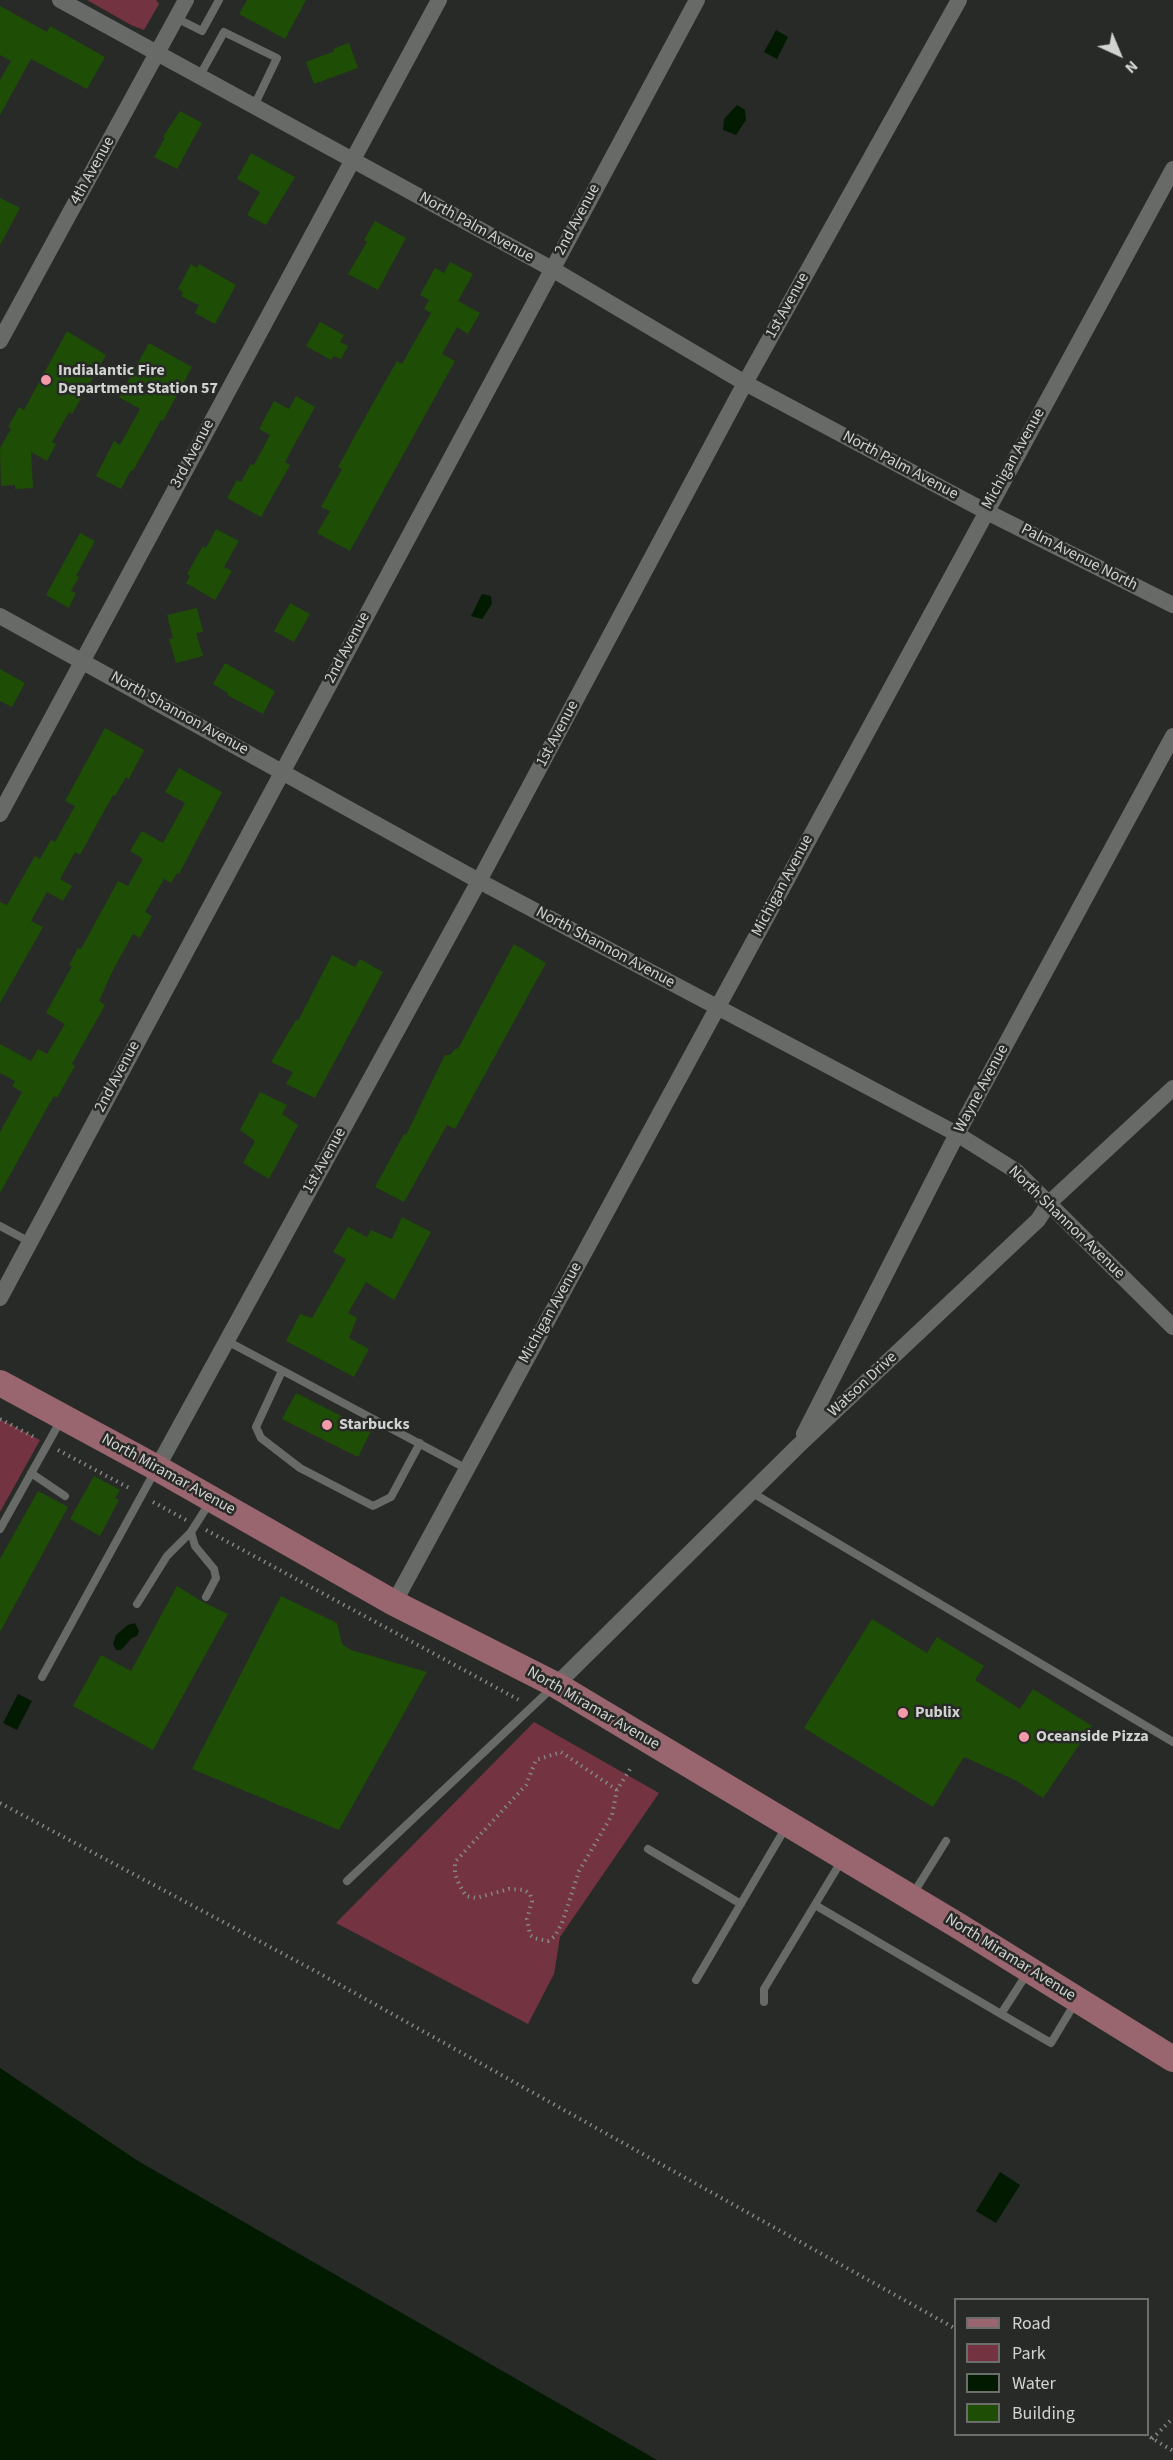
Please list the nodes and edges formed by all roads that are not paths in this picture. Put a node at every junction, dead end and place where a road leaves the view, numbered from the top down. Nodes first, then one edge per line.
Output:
1 (60, 0) edge
2 (186, 0) edge
3 (219, 0) edge
4 (439, 0) edge
5 (697, 0) edge
6 (959, 0) edge
7 (176, 18) junction
8 (156, 55) junction
9 (199, 77) junction
10 (254, 107) junction
11 (352, 159) junction
12 (1173, 169) edge
13 (552, 269) junction
14 (0, 341) edge
15 (745, 383) junction
16 (985, 511) junction
17 (1173, 605) edge
18 (0, 616) edge
19 (81, 660) junction
20 (1173, 736) edge
21 (282, 771) junction
22 (0, 814) edge
23 (478, 881) junction
24 (718, 1008) junction
25 (1173, 1088) edge
26 (957, 1134) junction
27 (1049, 1203) junction
28 (0, 1226) edge
29 (30, 1242) junction
30 (0, 1298) edge
31 (1173, 1327) edge
32 (227, 1341) junction
33 (282, 1371) junction
34 (0, 1383) edge
35 (63, 1417) junction
36 (420, 1443) junction
37 (798, 1446) junction
38 (157, 1468) junction
39 (467, 1468) junction
40 (31, 1473) junction
41 (750, 1492) junction
42 (66, 1496) dead end
43 (211, 1499) junction
44 (0, 1528) edge
45 (193, 1529) junction
46 (206, 1597) dead end
47 (394, 1603) junction
48 (137, 1604) dead end
49 (42, 1677) dead end
50 (556, 1685) junction
51 (1173, 1742) edge
52 (788, 1824) junction
53 (946, 1841) dead end
54 (648, 1849) dead end
55 (843, 1857) junction
56 (347, 1881) dead end
57 (911, 1898) junction
58 (741, 1904) junction
59 (815, 1905) junction
60 (1029, 1970) junction
61 (696, 1980) dead end
62 (1077, 2000) junction
63 (764, 2002) dead end
64 (1001, 2014) junction
65 (1173, 2059) edge

1 - 8 street, North Palm Avenue
2 - 7 street, 4th Avenue
3 - 7 lane
4 - 11 street, 3rd Avenue
5 - 13 street, 2nd Avenue
6 - 15 street, 1st Avenue
7 - 8 street, 4th Avenue
8 - 9 street, North Palm Avenue
8 - 14 street, 4th Avenue
9 - 10 street, North Palm Avenue
9 - 10 lane
10 - 11 street, North Palm Avenue
11 - 13 street, North Palm Avenue
11 - 19 street, 3rd Avenue
12 - 16 street, Michigan Avenue
13 - 15 street, North Palm Avenue
13 - 21 street, 2nd Avenue
15 - 16 street, North Palm Avenue
15 - 23 street, 1st Avenue
16 - 17 street, Palm Avenue North
16 - 24 street, Michigan Avenue
18 - 19 street, North Shannon Avenue
19 - 21 street, North Shannon Avenue
19 - 22 street, 3rd Avenue
20 - 26 street, Wayne Avenue
21 - 23 street, North Shannon Avenue
21 - 29 street, 2nd Avenue
23 - 24 street, North Shannon Avenue
23 - 32 street, 1st Avenue
24 - 26 street, North Shannon Avenue
24 - 39 street, Michigan Avenue
25 - 27 street, Watson Drive
26 - 27 street, North Shannon Avenue
26 - 37 street, Wayne Avenue
27 - 31 street, North Shannon Avenue
27 - 37 street, Watson Drive
28 - 29 lane
29 - 30 street, 2nd Avenue
32 - 33 lane
32 - 38 street, 1st Avenue
33 - 36 lane
33 - 36 lane
34 - 35 main road, North Miramar Avenue
35 - 38 main road, North Miramar Avenue
35 - 40 lane
36 - 39 lane
37 - 41 street, Watson Drive
38 - 43 main road, North Miramar Avenue
38 - 49 lane
39 - 47 street, Michigan Avenue
40 - 42 lane
40 - 44 lane
41 - 50 street, Watson Drive
41 - 51 lane
43 - 45 lane
43 - 47 main road, North Miramar Avenue
45 - 46 lane
45 - 48 lane
47 - 50 main road, North Miramar Avenue
50 - 52 main road, North Miramar Avenue
50 - 56 lane
52 - 55 main road, North Miramar Avenue
52 - 58 lane
53 - 57 lane
54 - 58 lane
55 - 57 main road, North Miramar Avenue
55 - 59 lane
57 - 60 main road, North Miramar Avenue
58 - 61 lane
59 - 63 lane
59 - 64 lane
60 - 62 main road, North Miramar Avenue
60 - 64 lane
62 - 64 lane
62 - 65 main road, North Miramar Avenue

